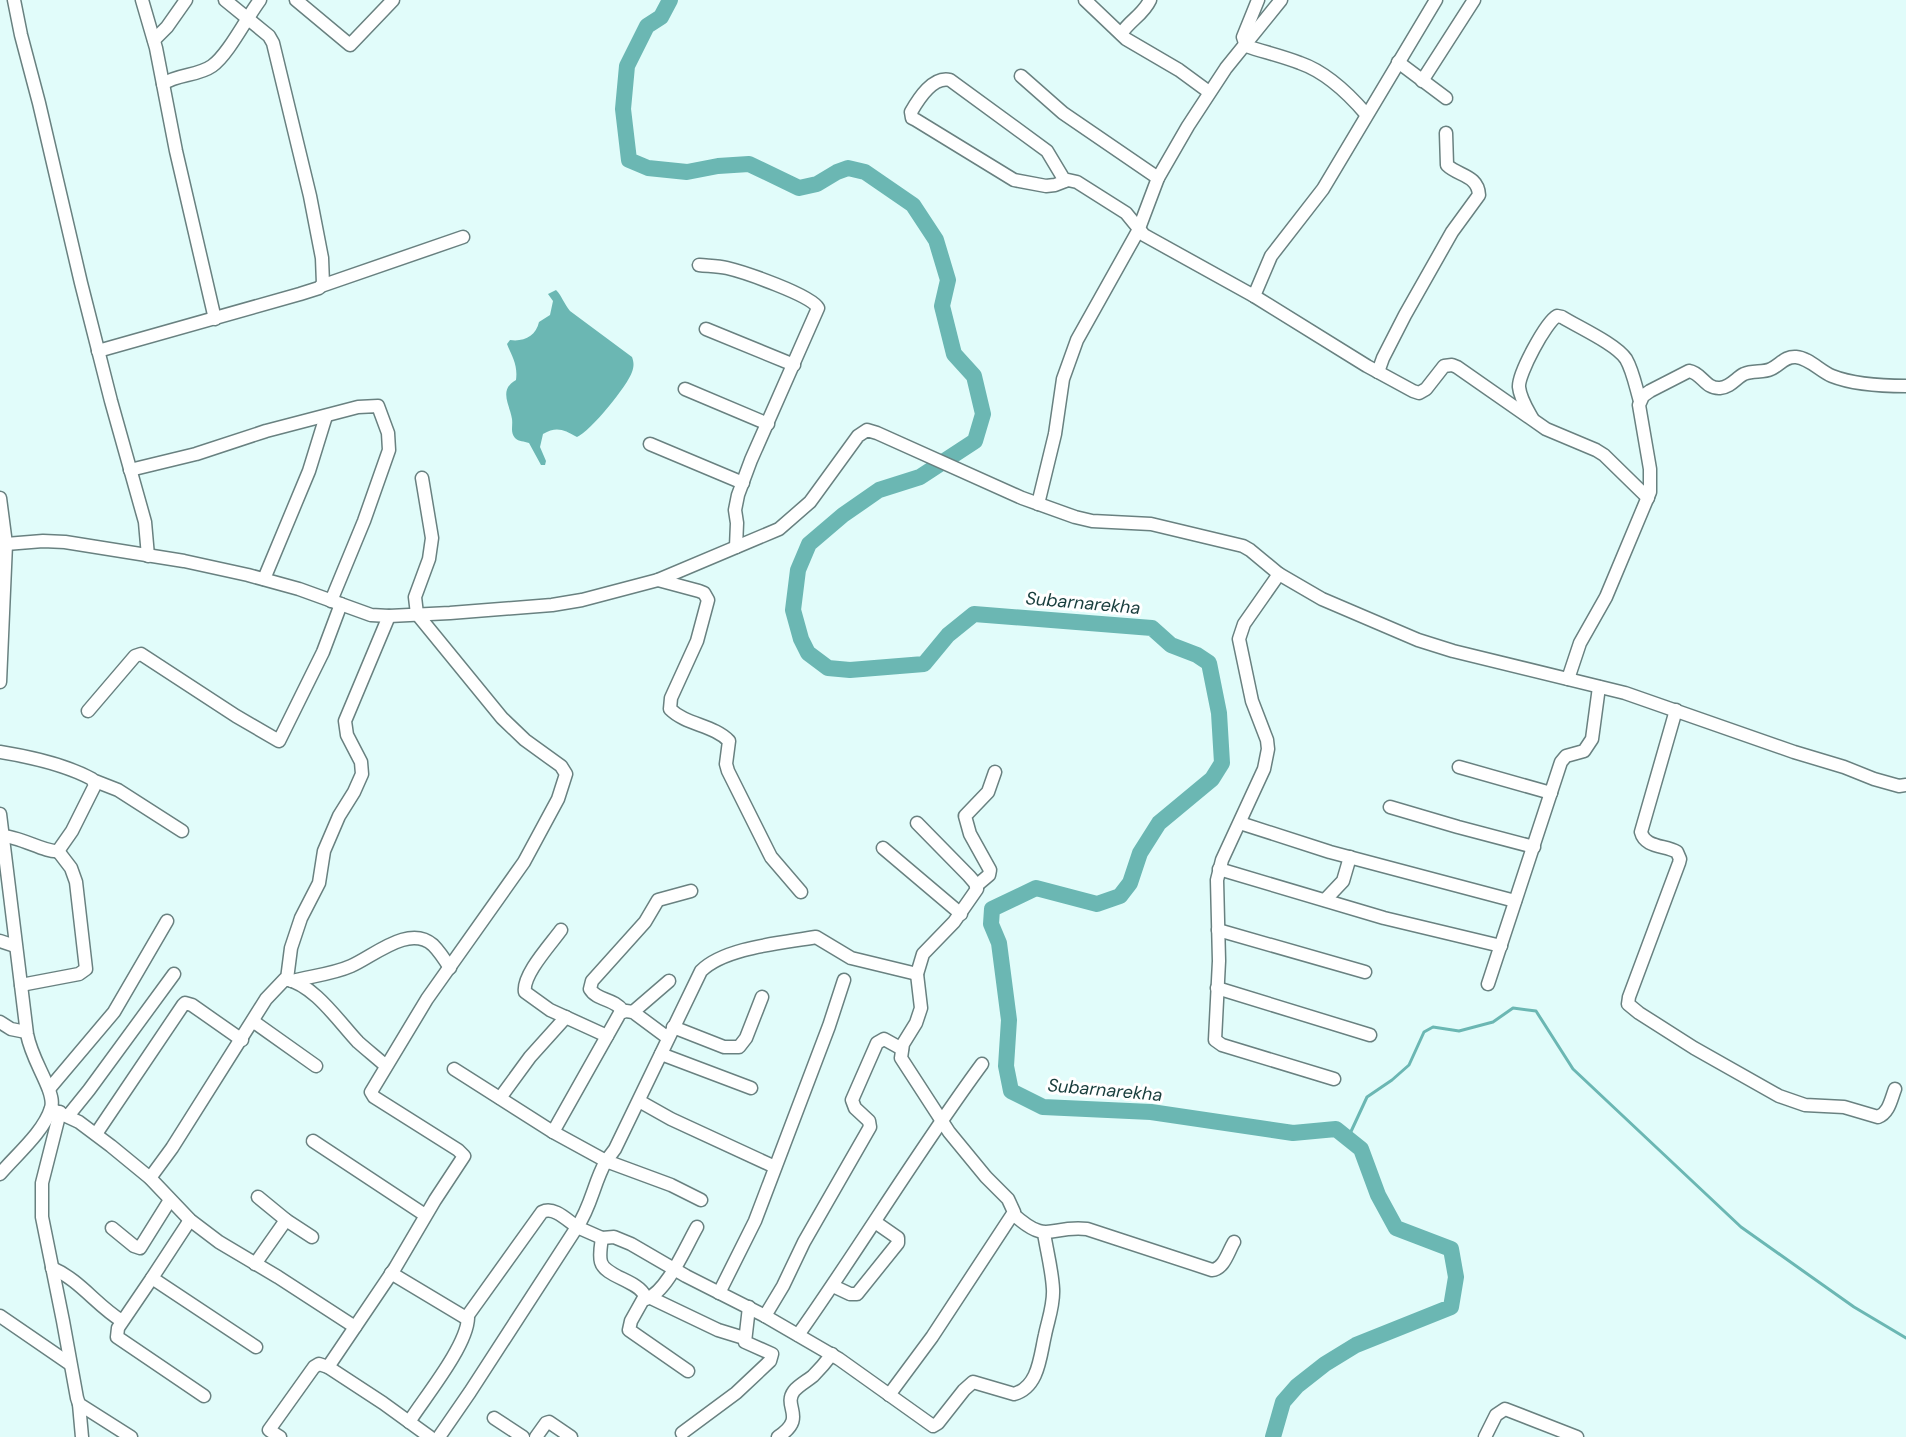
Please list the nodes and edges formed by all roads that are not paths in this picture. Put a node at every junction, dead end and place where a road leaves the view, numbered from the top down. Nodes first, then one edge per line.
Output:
1 (14, 0) edge
2 (142, 0) edge
3 (186, 0) edge
4 (225, 0) edge
5 (260, 0) edge
6 (296, 0) edge
7 (393, 0) edge
8 (1085, 0) edge
9 (1150, 0) edge
10 (1258, 0) edge
11 (1281, 0) edge
12 (1436, 0) edge
13 (1474, 0) edge
14 (248, 19) junction
15 (1121, 34) junction
16 (154, 40) junction
17 (1246, 46) junction
18 (1398, 62) junction
19 (1022, 76) dead end
20 (1422, 81) junction
21 (163, 84) junction
22 (1209, 92) junction
23 (1446, 98) dead end
24 (1366, 114) junction
25 (1446, 132) dead end
26 (1158, 178) junction
27 (1065, 181) junction
28 (1138, 231) junction
29 (463, 237) dead end
30 (699, 265) dead end
31 (321, 286) junction
32 (1254, 296) junction
33 (215, 319) junction
34 (706, 329) dead end
35 (98, 351) junction
36 (794, 364) junction
37 (1378, 372) junction
38 (1906, 386) edge
39 (685, 389) dead end
40 (1640, 400) junction
41 (326, 416) junction
42 (1533, 420) junction
43 (768, 424) junction
44 (650, 444) dead end
45 (130, 470) junction
46 (422, 478) dead end
47 (743, 483) junction
48 (0, 498) edge
49 (1648, 498) junction
50 (1038, 504) junction
51 (2, 525) edge
52 (6, 544) junction
53 (736, 547) junction
54 (148, 556) junction
55 (1279, 574) junction
56 (264, 579) junction
57 (658, 580) junction
58 (336, 602) junction
59 (417, 614) junction
60 (389, 616) junction
61 (1568, 679) junction
62 (0, 682) edge
63 (1599, 687) junction
64 (1676, 710) junction
65 (88, 711) dead end
66 (0, 752) edge
67 (1459, 767) dead end
68 (995, 772) dead end
69 (95, 781) junction
70 (1906, 785) edge
71 (1551, 793) junction
72 (1390, 807) dead end
73 (0, 814) edge
74 (917, 823) dead end
75 (1240, 823) junction
76 (182, 831) dead end
77 (2, 836) junction
78 (1534, 847) junction
79 (883, 848) dead end
80 (58, 851) junction
81 (1350, 857) junction
82 (2, 865) edge
83 (1219, 869) junction
84 (976, 886) junction
85 (691, 891) dead end
86 (801, 892) dead end
87 (1325, 900) junction
88 (1515, 901) junction
89 (961, 914) junction
90 (167, 921) dead end
91 (561, 930) dead end
92 (1218, 930) junction
93 (0, 941) edge
94 (15, 946) junction
95 (1501, 946) junction
96 (450, 968) junction
97 (1365, 972) dead end
98 (174, 974) dead end
99 (917, 974) junction
100 (289, 980) junction
101 (844, 980) dead end
102 (669, 981) dead end
103 (1488, 984) dead end
104 (21, 985) junction
105 (1217, 988) junction
106 (762, 997) dead end
107 (628, 1012) junction
108 (566, 1017) junction
109 (0, 1022) edge
110 (254, 1022) junction
111 (26, 1032) junction
112 (671, 1033) junction
113 (1370, 1035) dead end
114 (607, 1036) junction
115 (242, 1040) junction
116 (902, 1049) junction
117 (661, 1054) junction
118 (982, 1064) dead end
119 (316, 1066) dead end
120 (386, 1066) junction
121 (453, 1069) dead end
122 (1334, 1079) dead end
123 (752, 1088) dead end
124 (49, 1089) junction
125 (1895, 1089) dead end
126 (500, 1098) junction
127 (639, 1101) junction
128 (60, 1112) junction
129 (941, 1120) junction
130 (553, 1132) junction
131 (96, 1134) junction
132 (312, 1141) dead end
133 (606, 1161) junction
134 (776, 1167) junction
135 (0, 1174) edge
136 (150, 1178) junction
137 (258, 1197) dead end
138 (170, 1200) junction
139 (700, 1200) dead end
140 (1013, 1214) junction
141 (425, 1215) junction
142 (190, 1220) junction
143 (286, 1220) junction
144 (875, 1222) junction
145 (577, 1227) junction
146 (696, 1227) dead end
147 (112, 1228) dead end
148 (1044, 1233) junction
149 (312, 1237) dead end
150 (602, 1238) junction
151 (1234, 1242) dead end
152 (255, 1264) junction
153 (52, 1268) junction
154 (674, 1268) junction
155 (391, 1273) junction
156 (152, 1278) junction
157 (833, 1286) junction
158 (719, 1293) junction
159 (648, 1299) junction
160 (749, 1307) junction
161 (0, 1316) edge
162 (765, 1316) junction
163 (468, 1318) junction
164 (122, 1321) junction
165 (355, 1328) junction
166 (798, 1335) junction
167 (744, 1338) junction
168 (256, 1347) dead end
169 (832, 1354) junction
170 (70, 1364) junction
171 (328, 1367) junction
172 (688, 1371) dead end
173 (889, 1395) junction
174 (204, 1396) dead end
175 (79, 1404) junction
176 (494, 1418) dead end
177 (409, 1422) junction
178 (265, 1433) edge
179 (682, 1433) dead end
180 (81, 1437) edge
181 (131, 1437) edge
182 (280, 1437) edge
183 (430, 1437) edge
184 (439, 1437) edge
185 (523, 1437) edge
186 (536, 1437) edge
187 (572, 1437) edge
188 (778, 1437) edge
189 (1485, 1437) edge
190 (1577, 1437) edge

1 - 35 street
2 - 16 street
3 - 16 street
4 - 14 street
5 - 14 street
6 - 7 street
8 - 15 street
9 - 15 street
10 - 17 street
11 - 17 street
12 - 18 street
13 - 20 street
14 - 21 street
14 - 31 street
15 - 22 street
16 - 21 street
17 - 22 street
17 - 24 street
18 - 20 street
18 - 24 street
19 - 26 street
20 - 23 street
21 - 33 street
22 - 26 street
24 - 32 street
25 - 37 street
26 - 28 street
27 - 27 street
27 - 28 street
28 - 32 street
28 - 50 street
29 - 31 street
30 - 36 street
31 - 33 street
32 - 37 street
33 - 35 street
34 - 36 street
35 - 45 street
36 - 43 street
37 - 42 street
38 - 40 street
39 - 43 street
40 - 42 street
40 - 49 street
41 - 45 street
41 - 56 street
41 - 58 street
42 - 49 street
43 - 47 street
44 - 47 street
45 - 54 street
46 - 59 street
47 - 53 street
48 - 51 street
49 - 61 street
50 - 53 street
50 - 55 street
51 - 52 street
52 - 54 street
52 - 62 street
53 - 57 street
54 - 56 street
55 - 61 street
55 - 75 street
56 - 58 street
57 - 59 street
57 - 86 street
58 - 60 street
58 - 65 street
59 - 60 street
59 - 96 street
60 - 100 street
61 - 63 street
63 - 64 street
63 - 71 street
64 - 70 street
64 - 125 street
66 - 69 street
67 - 71 street
68 - 84 street
69 - 76 street
69 - 80 street
71 - 78 street
72 - 78 street
73 - 77 street
74 - 84 street
75 - 81 street
75 - 83 street
77 - 80 street
77 - 82 street
78 - 88 street
79 - 89 street
80 - 104 street
81 - 87 street
81 - 88 street
82 - 94 street
83 - 87 street
83 - 92 street
84 - 89 street
85 - 107 street
87 - 95 street
88 - 95 street
89 - 99 street
90 - 124 street
91 - 108 street
92 - 97 street
92 - 105 street
93 - 94 street
94 - 104 street
95 - 103 street
96 - 100 street
96 - 120 street
98 - 128 street
99 - 112 street
99 - 116 street
100 - 110 street
100 - 120 street
101 - 134 street
102 - 107 street
104 - 111 street
105 - 113 street
105 - 122 street
106 - 112 street
107 - 112 street
107 - 114 street
108 - 114 street
108 - 126 street
109 - 111 street
110 - 115 street
110 - 119 street
111 - 124 street
112 - 117 street
114 - 130 street
115 - 131 street
115 - 136 street
116 - 129 street
116 - 162 street
117 - 123 street
117 - 127 street
118 - 129 street
120 - 141 street
121 - 126 street
124 - 128 street
126 - 130 street
127 - 133 street
127 - 134 street
128 - 131 street
128 - 135 street
128 - 153 street
129 - 140 street
129 - 144 street
130 - 133 street
131 - 136 street
132 - 141 street
133 - 139 street
133 - 145 street
134 - 158 street
136 - 138 street
137 - 143 street
138 - 142 street
138 - 147 street
140 - 148 street
140 - 173 street
141 - 155 street
142 - 152 street
142 - 156 street
143 - 149 street
143 - 152 street
144 - 157 street
144 - 157 street
145 - 150 street
145 - 163 street
145 - 184 street
146 - 154 street
148 - 151 street
148 - 173 street
150 - 154 street
150 - 159 street
152 - 165 street
153 - 164 street
153 - 170 street
154 - 158 street
154 - 159 street
155 - 163 street
155 - 165 street
156 - 164 street
156 - 168 street
157 - 166 street
158 - 160 street
159 - 167 street
159 - 172 street
160 - 162 street
160 - 167 street
161 - 170 street
162 - 166 street
163 - 177 street
164 - 174 street
165 - 171 street
166 - 169 street
167 - 179 street
169 - 173 street
169 - 188 street
170 - 175 street
171 - 177 street
171 - 178 street
175 - 180 street
175 - 181 street
176 - 185 street
177 - 183 street
178 - 182 street
186 - 187 street
189 - 190 street

